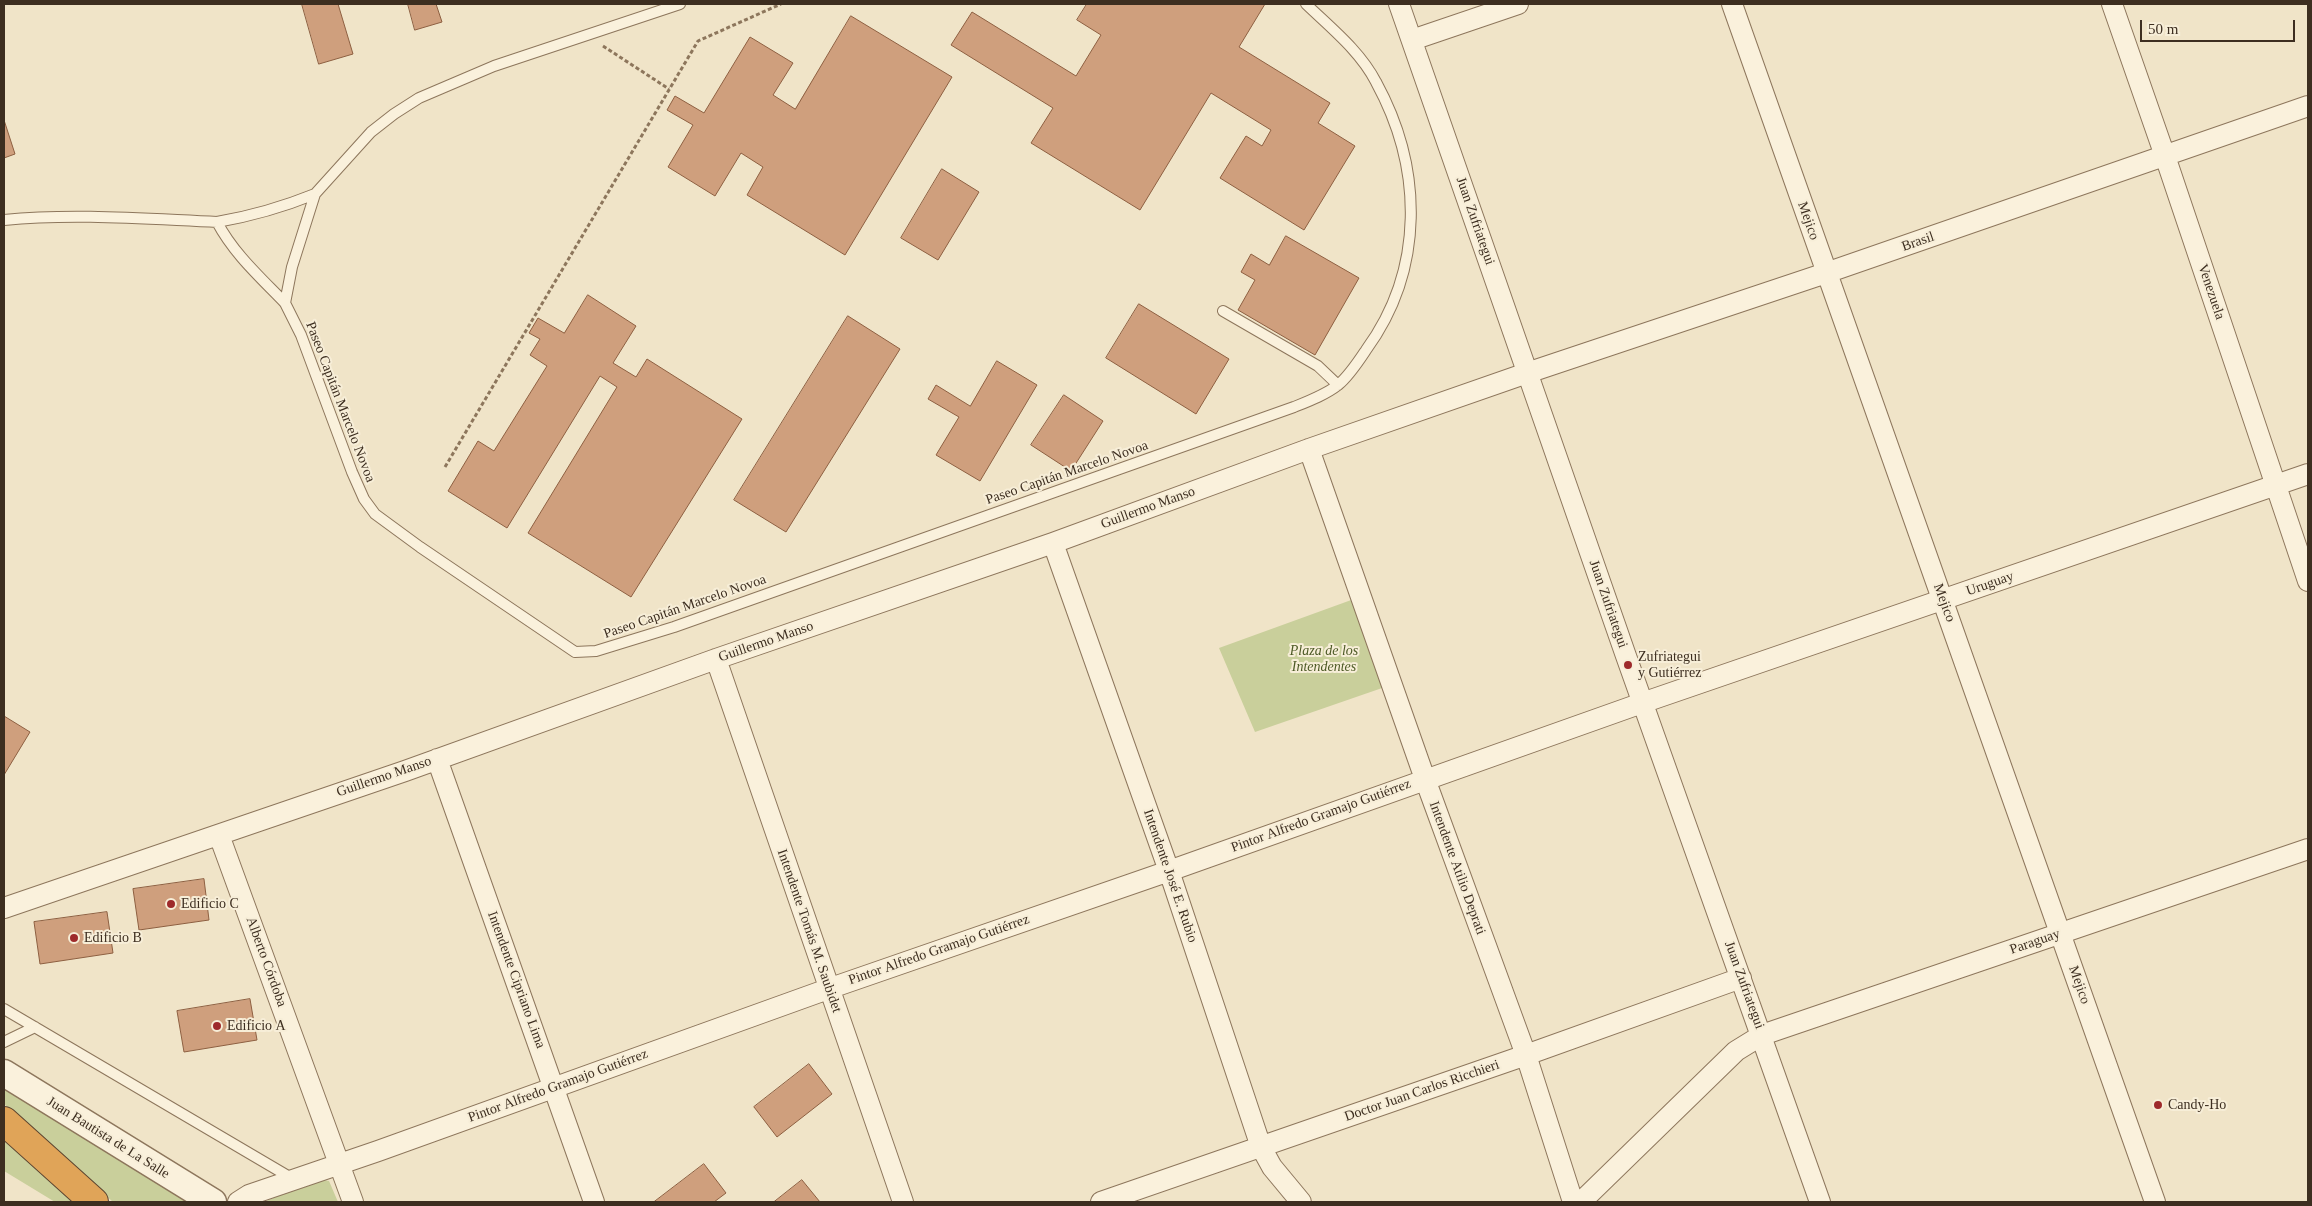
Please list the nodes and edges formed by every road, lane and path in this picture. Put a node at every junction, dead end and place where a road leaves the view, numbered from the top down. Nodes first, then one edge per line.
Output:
1 (680, 4) edge
2 (781, 4) edge
3 (1306, 4) edge
4 (1398, 4) edge
5 (1518, 4) edge
6 (1732, 4) edge
7 (2112, 4) edge
8 (586, 35) junction
9 (1412, 40) junction
10 (669, 89) junction
11 (2308, 106) edge
12 (2165, 156) junction
13 (315, 194) junction
14 (4, 220) edge
15 (217, 222) junction
16 (1826, 273) junction
17 (285, 303) junction
18 (1223, 311) dead end
19 (1527, 372) junction
20 (1338, 385) junction
21 (1309, 449) junction
22 (445, 467) dead end
23 (2308, 474) edge
24 (2276, 485) junction
25 (1053, 543) junction
26 (2308, 581) edge
27 (1944, 600) junction
28 (716, 659) junction
29 (1642, 702) junction
30 (437, 759) junction
31 (1425, 779) junction
32 (219, 835) junction
33 (2308, 849) edge
34 (1169, 871) junction
35 (4, 908) edge
36 (2061, 934) junction
37 (1742, 978) junction
38 (828, 989) junction
39 (4, 1009) edge
40 (35, 1027) junction
41 (1762, 1035) junction
42 (4, 1042) edge
43 (1526, 1055) junction
44 (4, 1073) edge
45 (554, 1087) junction
46 (4, 1121) edge
47 (1261, 1147) junction
48 (339, 1164) junction
49 (293, 1179) junction
50 (94, 1202) edge
51 (213, 1202) edge
52 (238, 1202) edge
53 (353, 1202) edge
54 (594, 1202) edge
55 (903, 1202) edge
56 (1101, 1202) edge
57 (1300, 1202) edge
58 (1573, 1202) edge
59 (1581, 1202) edge
60 (1820, 1202) edge
61 (2155, 1202) edge

1 - 8 lane
2 - 10 path
3 - 20 lane, Paseo Capitán Marcelo Novoa
4 - 9 street, Juan Zufriategui
5 - 9 street
6 - 16 street, Mejico
7 - 12 street, Venezuela
8 - 10 path
8 - 13 lane
9 - 19 street, Juan Zufriategui
10 - 22 path
11 - 12 street, Brasil
12 - 16 street, Brasil
12 - 24 street, Venezuela
13 - 15 lane
13 - 17 lane
14 - 15 lane
15 - 17 lane, Paseo Capitán Marcelo Novoa
16 - 19 street, Brasil
16 - 27 street, Mejico
17 - 20 lane, Paseo Capitán Marcelo Novoa
18 - 20 lane
19 - 21 street, Guillermo Manso
19 - 29 street, Juan Zufriategui
21 - 25 street, Guillermo Manso
21 - 31 street, Intendente Atilio Deprati
23 - 24 street, Uruguay
24 - 26 street, Venezuela
24 - 27 street, Uruguay
25 - 28 street, Guillermo Manso
25 - 34 street, Intendente José E. Rubio
27 - 29 street, Uruguay
27 - 36 street, Mejico
28 - 30 street, Guillermo Manso
28 - 38 street, Intendente Tomás M. Saubidet
29 - 31 street, Pintor Alfredo Gramajo Gutiérrez
29 - 37 street, Juan Zufriategui
30 - 32 street, Guillermo Manso
30 - 45 street, Intendente Cipriano Lima
31 - 34 street, Pintor Alfredo Gramajo Gutiérrez
31 - 43 street, Intendente Atilio Deprati
32 - 35 street, Guillermo Manso
32 - 48 street, Alberto Córdoba
33 - 36 street, Paraguay
34 - 38 street, Pintor Alfredo Gramajo Gutiérrez
34 - 47 street, Intendente José E. Rubio
36 - 41 street, Paraguay
36 - 61 street, Mejico
37 - 41 street, Juan Zufriategui
37 - 43 street, Doctor Juan Carlos Ricchieri
38 - 45 street, Pintor Alfredo Gramajo Gutiérrez
38 - 55 street, Intendente Tomás M. Saubidet
39 - 40 lane
40 - 42 lane
40 - 49 lane
41 - 59 street, Paraguay
41 - 60 street, Juan Zufriategui
43 - 47 street, Doctor Juan Carlos Ricchieri
43 - 58 street, Intendente Atilio Deprati
44 - 51 street, Juan Bautista de La Salle
45 - 48 street, Pintor Alfredo Gramajo Gutiérrez
45 - 54 street, Intendente Cipriano Lima
46 - 50 highway
47 - 56 street, Doctor Juan Carlos Ricchieri
47 - 57 street, Intendente José E. Rubio
48 - 49 street, Pintor Alfredo Gramajo Gutiérrez
48 - 53 street, Alberto Córdoba
49 - 52 street, Pintor Alfredo Gramajo Gutiérrez

